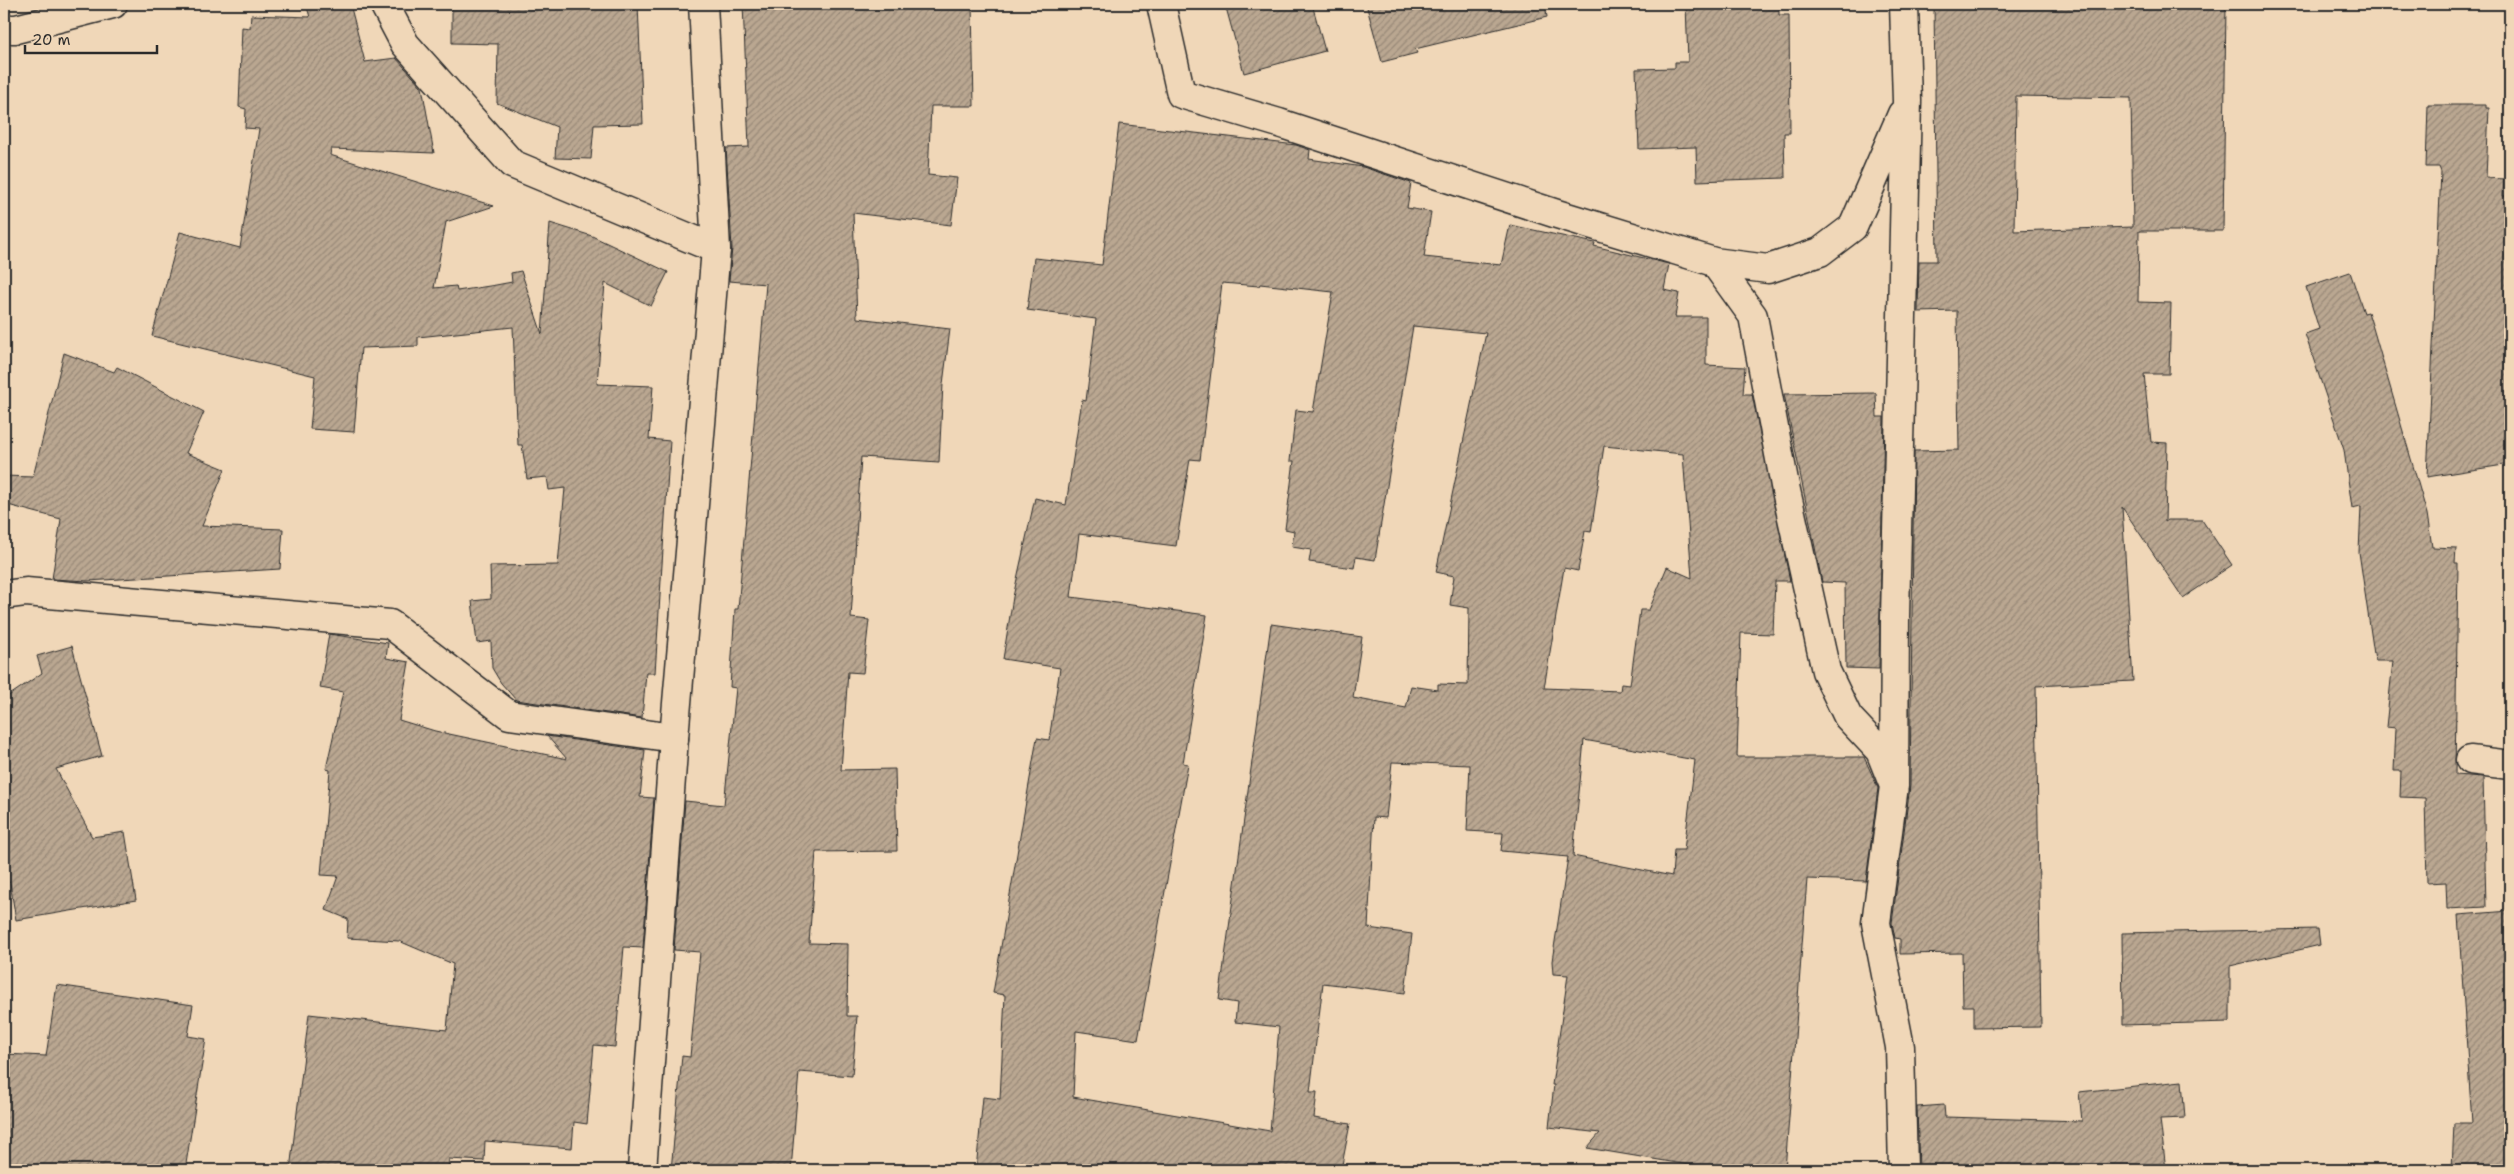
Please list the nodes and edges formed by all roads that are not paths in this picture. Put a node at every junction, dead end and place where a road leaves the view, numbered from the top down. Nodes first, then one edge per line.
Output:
1 (113, 4) edge
2 (384, 4) edge
3 (703, 4) edge
4 (1160, 4) edge
5 (1904, 4) edge
6 (4, 29) edge
7 (1907, 101) junction
8 (716, 249) junction
9 (1714, 262) junction
10 (4, 595) edge
11 (674, 738) junction
12 (2470, 760) dead end
13 (2510, 765) edge
14 (1894, 786) junction
15 (642, 1170) edge
16 (1903, 1170) edge

1 - 6 street
2 - 8 street
3 - 8 street
4 - 9 street
5 - 7 street
7 - 9 street
7 - 14 street
8 - 11 street
9 - 14 street
10 - 11 street
11 - 15 street
12 - 13 street
14 - 16 street

